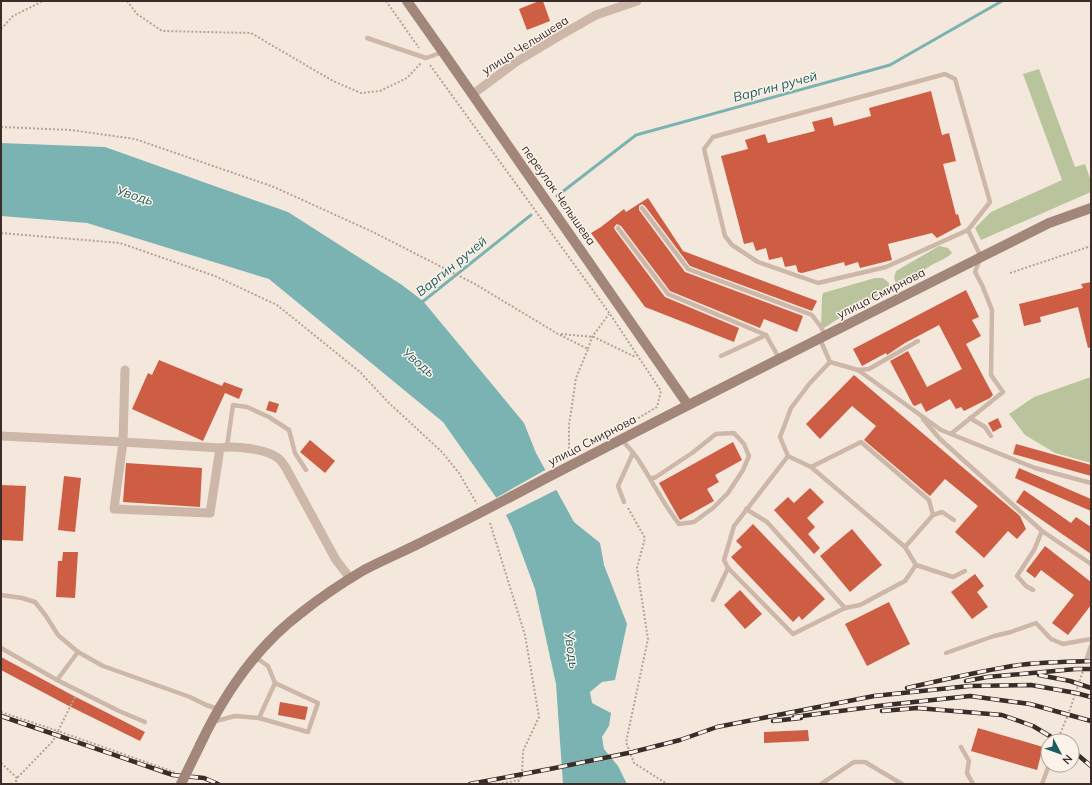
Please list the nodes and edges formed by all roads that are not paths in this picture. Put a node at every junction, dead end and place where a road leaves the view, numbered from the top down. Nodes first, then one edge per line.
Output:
1 (407, 1) edge
2 (637, 1) edge
3 (367, 38) dead end
4 (443, 52) junction
5 (473, 94) junction
6 (642, 208) dead end
7 (1091, 208) edge
8 (618, 228) dead end
9 (968, 230) junction
10 (981, 257) junction
11 (766, 335) junction
12 (822, 336) junction
13 (918, 341) dead end
14 (721, 356) dead end
15 (779, 358) junction
16 (830, 362) junction
17 (126, 370) dead end
18 (858, 370) junction
19 (688, 406) junction
20 (918, 414) junction
21 (970, 418) junction
22 (952, 433) junction
23 (1, 436) edge
24 (992, 436) dead end
25 (622, 440) junction
26 (124, 442) junction
27 (224, 447) junction
28 (633, 453) junction
29 (788, 456) junction
30 (811, 467) junction
31 (306, 470) dead end
32 (650, 480) junction
33 (1091, 483) edge
34 (624, 502) road end
35 (746, 509) junction
36 (933, 515) junction
37 (954, 520) dead end
38 (1042, 531) junction
39 (905, 547) junction
40 (1091, 564) edge
41 (916, 565) junction
42 (728, 568) junction
43 (965, 571) dead end
44 (350, 578) junction
45 (1033, 590) dead end
46 (1, 595) edge
47 (713, 600) dead end
48 (844, 608) junction
49 (1091, 639) edge
50 (1091, 646) edge
51 (1, 648) edge
52 (78, 652) junction
53 (946, 653) dead end
54 (254, 657) junction
55 (1086, 661) road end
56 (57, 680) junction
57 (275, 683) junction
58 (218, 709) junction
59 (259, 718) junction
60 (145, 722) dead end
61 (211, 722) junction
62 (961, 747) dead end
63 (1046, 773) edge
64 (181, 784) edge
65 (821, 784) edge
66 (902, 784) edge
67 (973, 784) edge
68 (1042, 784) edge

1 - 4 main road, переулок Челышева
2 - 5 street, улица Челышева
3 - 4 lane
4 - 5 main road, переулок Челышева
5 - 19 main road, переулок Челышева
6 - 12 lane
7 - 10 main road, улица Смирнова
8 - 11 lane
9 - 9 lane
9 - 10 lane
10 - 12 main road, улица Смирнова
10 - 21 lane
11 - 14 lane
11 - 15 lane
12 - 15 main road, улица Смирнова
12 - 16 lane
13 - 18 lane
15 - 19 main road, улица Смирнова
16 - 18 lane
16 - 29 lane
17 - 26 street
18 - 20 lane
19 - 25 main road, улица Смирнова
20 - 22 lane
20 - 38 lane
21 - 22 lane
21 - 24 lane
22 - 33 lane
23 - 26 street
25 - 28 lane
25 - 44 main road, улица Смирнова
26 - 27 street
26 - 27 street
27 - 31 lane
27 - 44 street
28 - 32 lane
28 - 34 lane
29 - 30 lane
29 - 35 lane
30 - 36 lane
30 - 39 lane
32 - 32 lane
35 - 42 lane
35 - 48 lane
36 - 37 lane
36 - 39 lane
38 - 40 lane
38 - 45 lane
39 - 41 lane
41 - 43 lane
41 - 48 lane
42 - 47 lane
42 - 48 lane
44 - 54 main road, улица Смирнова
46 - 52 lane
49 - 53 lane
50 - 55 lane
51 - 56 lane
52 - 56 lane
52 - 58 lane
54 - 57 lane
54 - 58 main road, улица Смирнова
56 - 60 lane
57 - 59 lane
57 - 59 lane
58 - 61 main road, улица Смирнова
59 - 61 lane
61 - 64 main road, улица Смирнова, bridge
62 - 67 lane
63 - 68 lane
65 - 66 lane

